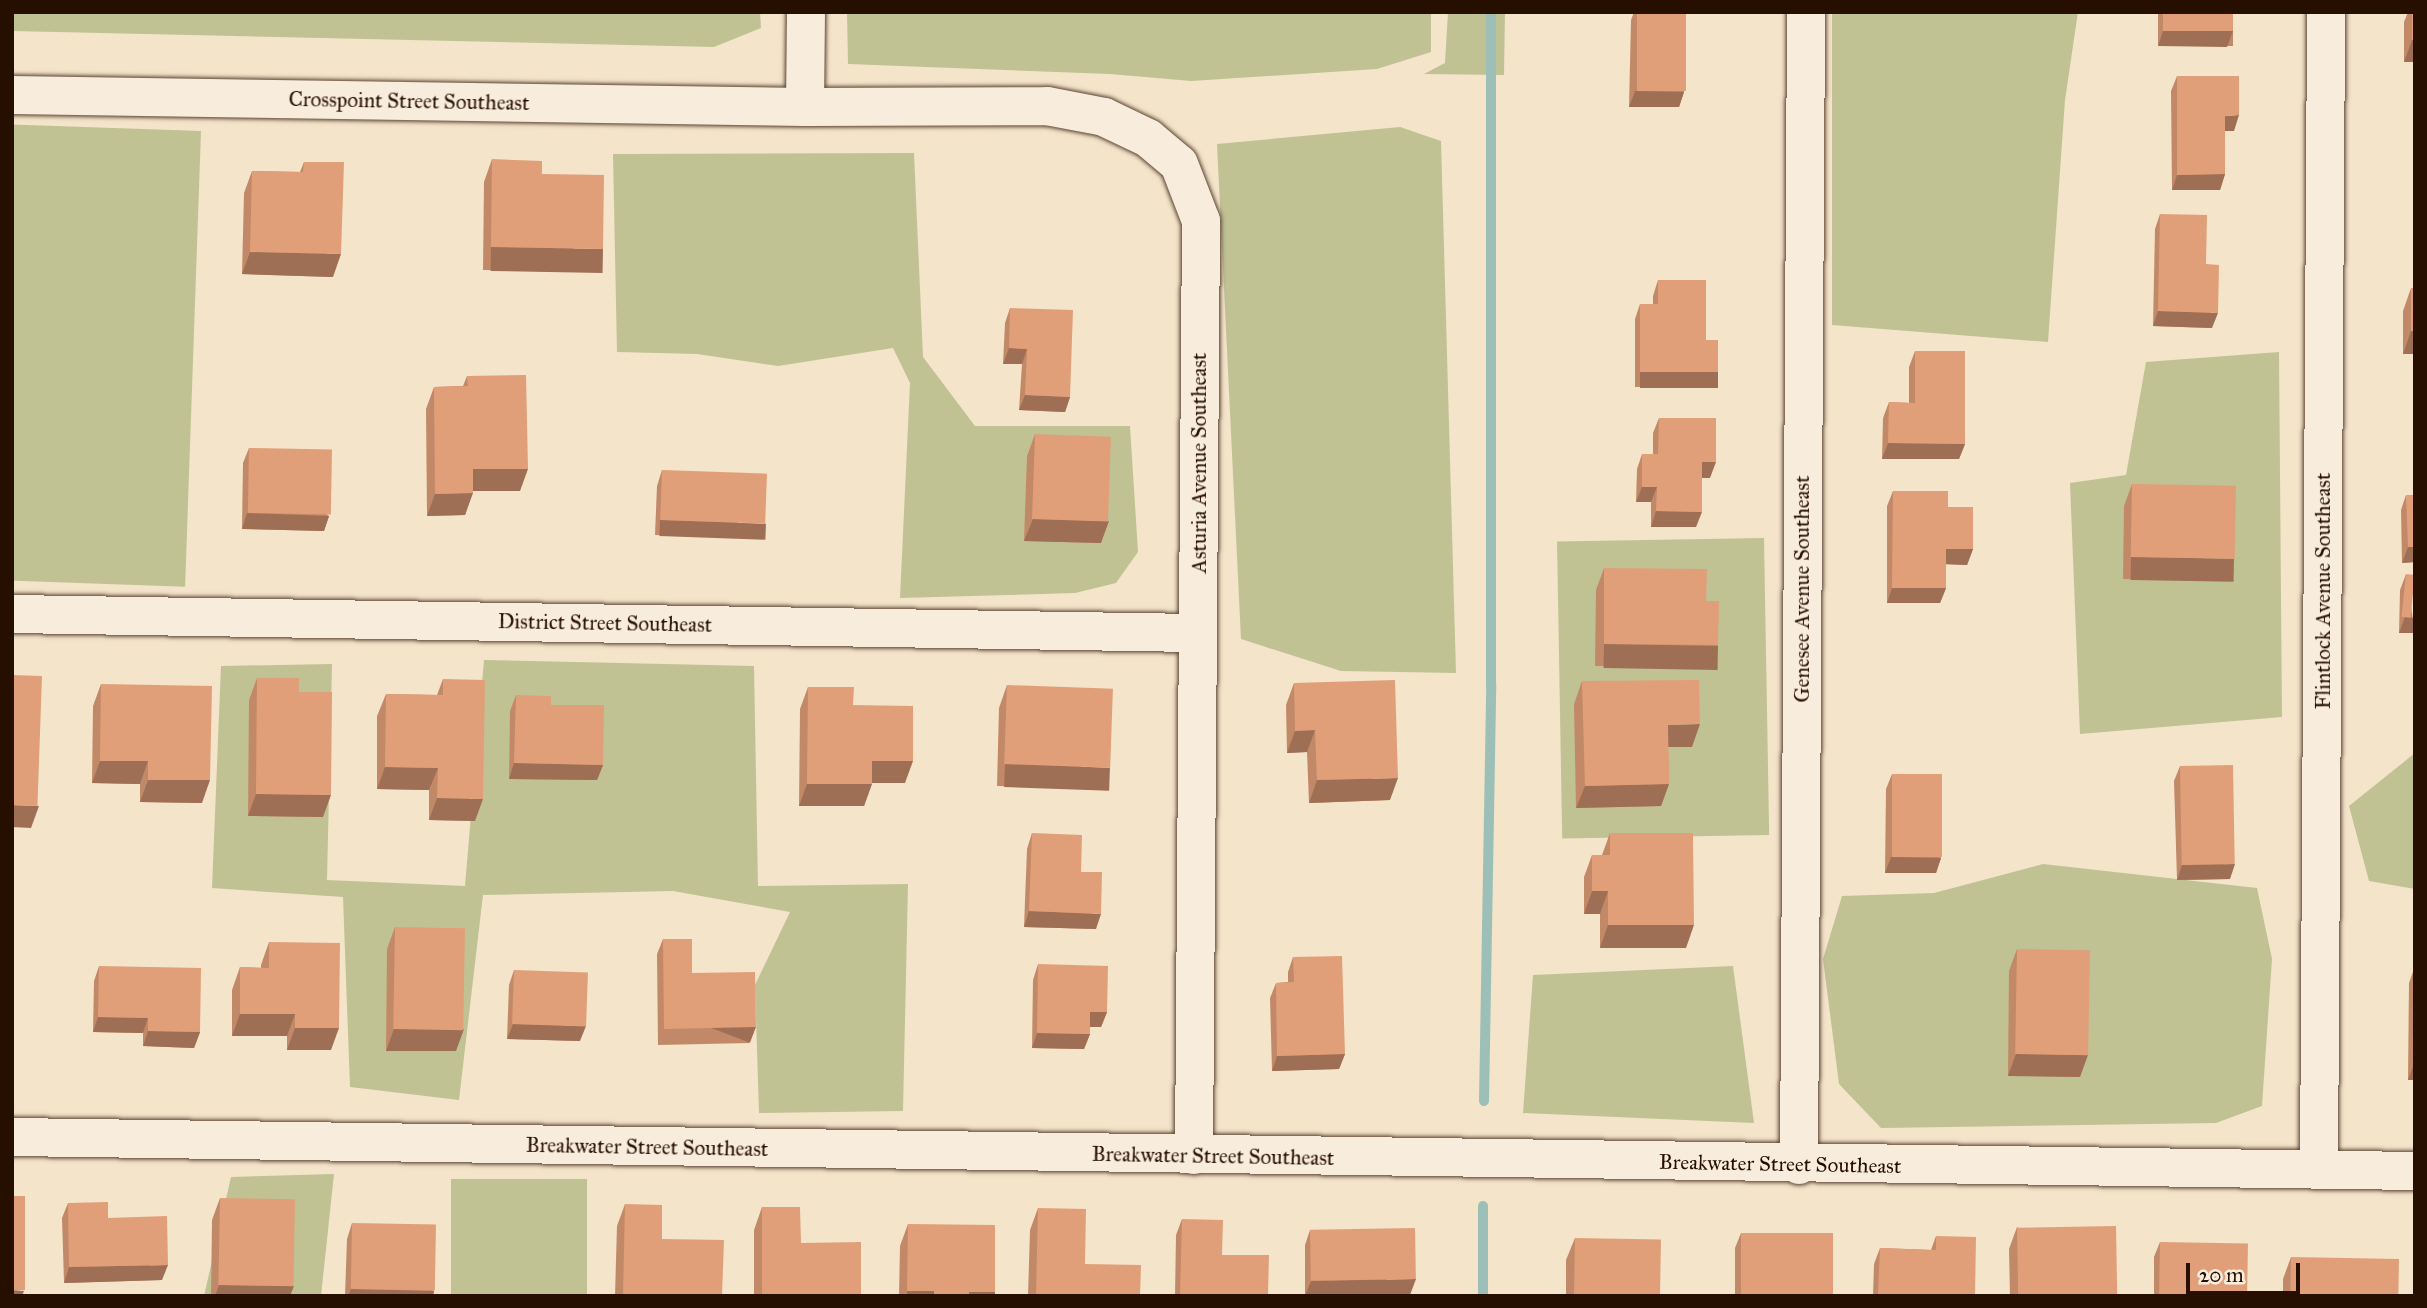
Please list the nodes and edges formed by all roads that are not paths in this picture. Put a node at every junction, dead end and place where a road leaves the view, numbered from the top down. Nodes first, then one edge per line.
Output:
1 (806, 12) edge
2 (1806, 12) edge
3 (2326, 12) edge
4 (12, 94) edge
5 (805, 107) junction
6 (12, 614) edge
7 (1197, 633) junction
8 (12, 1137) edge
9 (1194, 1155) junction
10 (1798, 1165) junction
11 (2319, 1169) junction
12 (2415, 1171) edge

1 - 5 street
2 - 10 street, Genesee Avenue Southeast
3 - 11 street, Flintlock Avenue Southeast
4 - 5 street, Crosspoint Street Southeast
5 - 7 street, Asturia Avenue Southeast
6 - 7 street, District Street Southeast
7 - 9 street, Asturia Avenue Southeast
8 - 9 street, Breakwater Street Southeast
9 - 10 street, Breakwater Street Southeast
10 - 11 street, Breakwater Street Southeast
11 - 12 street, Breakwater Street Southeast

